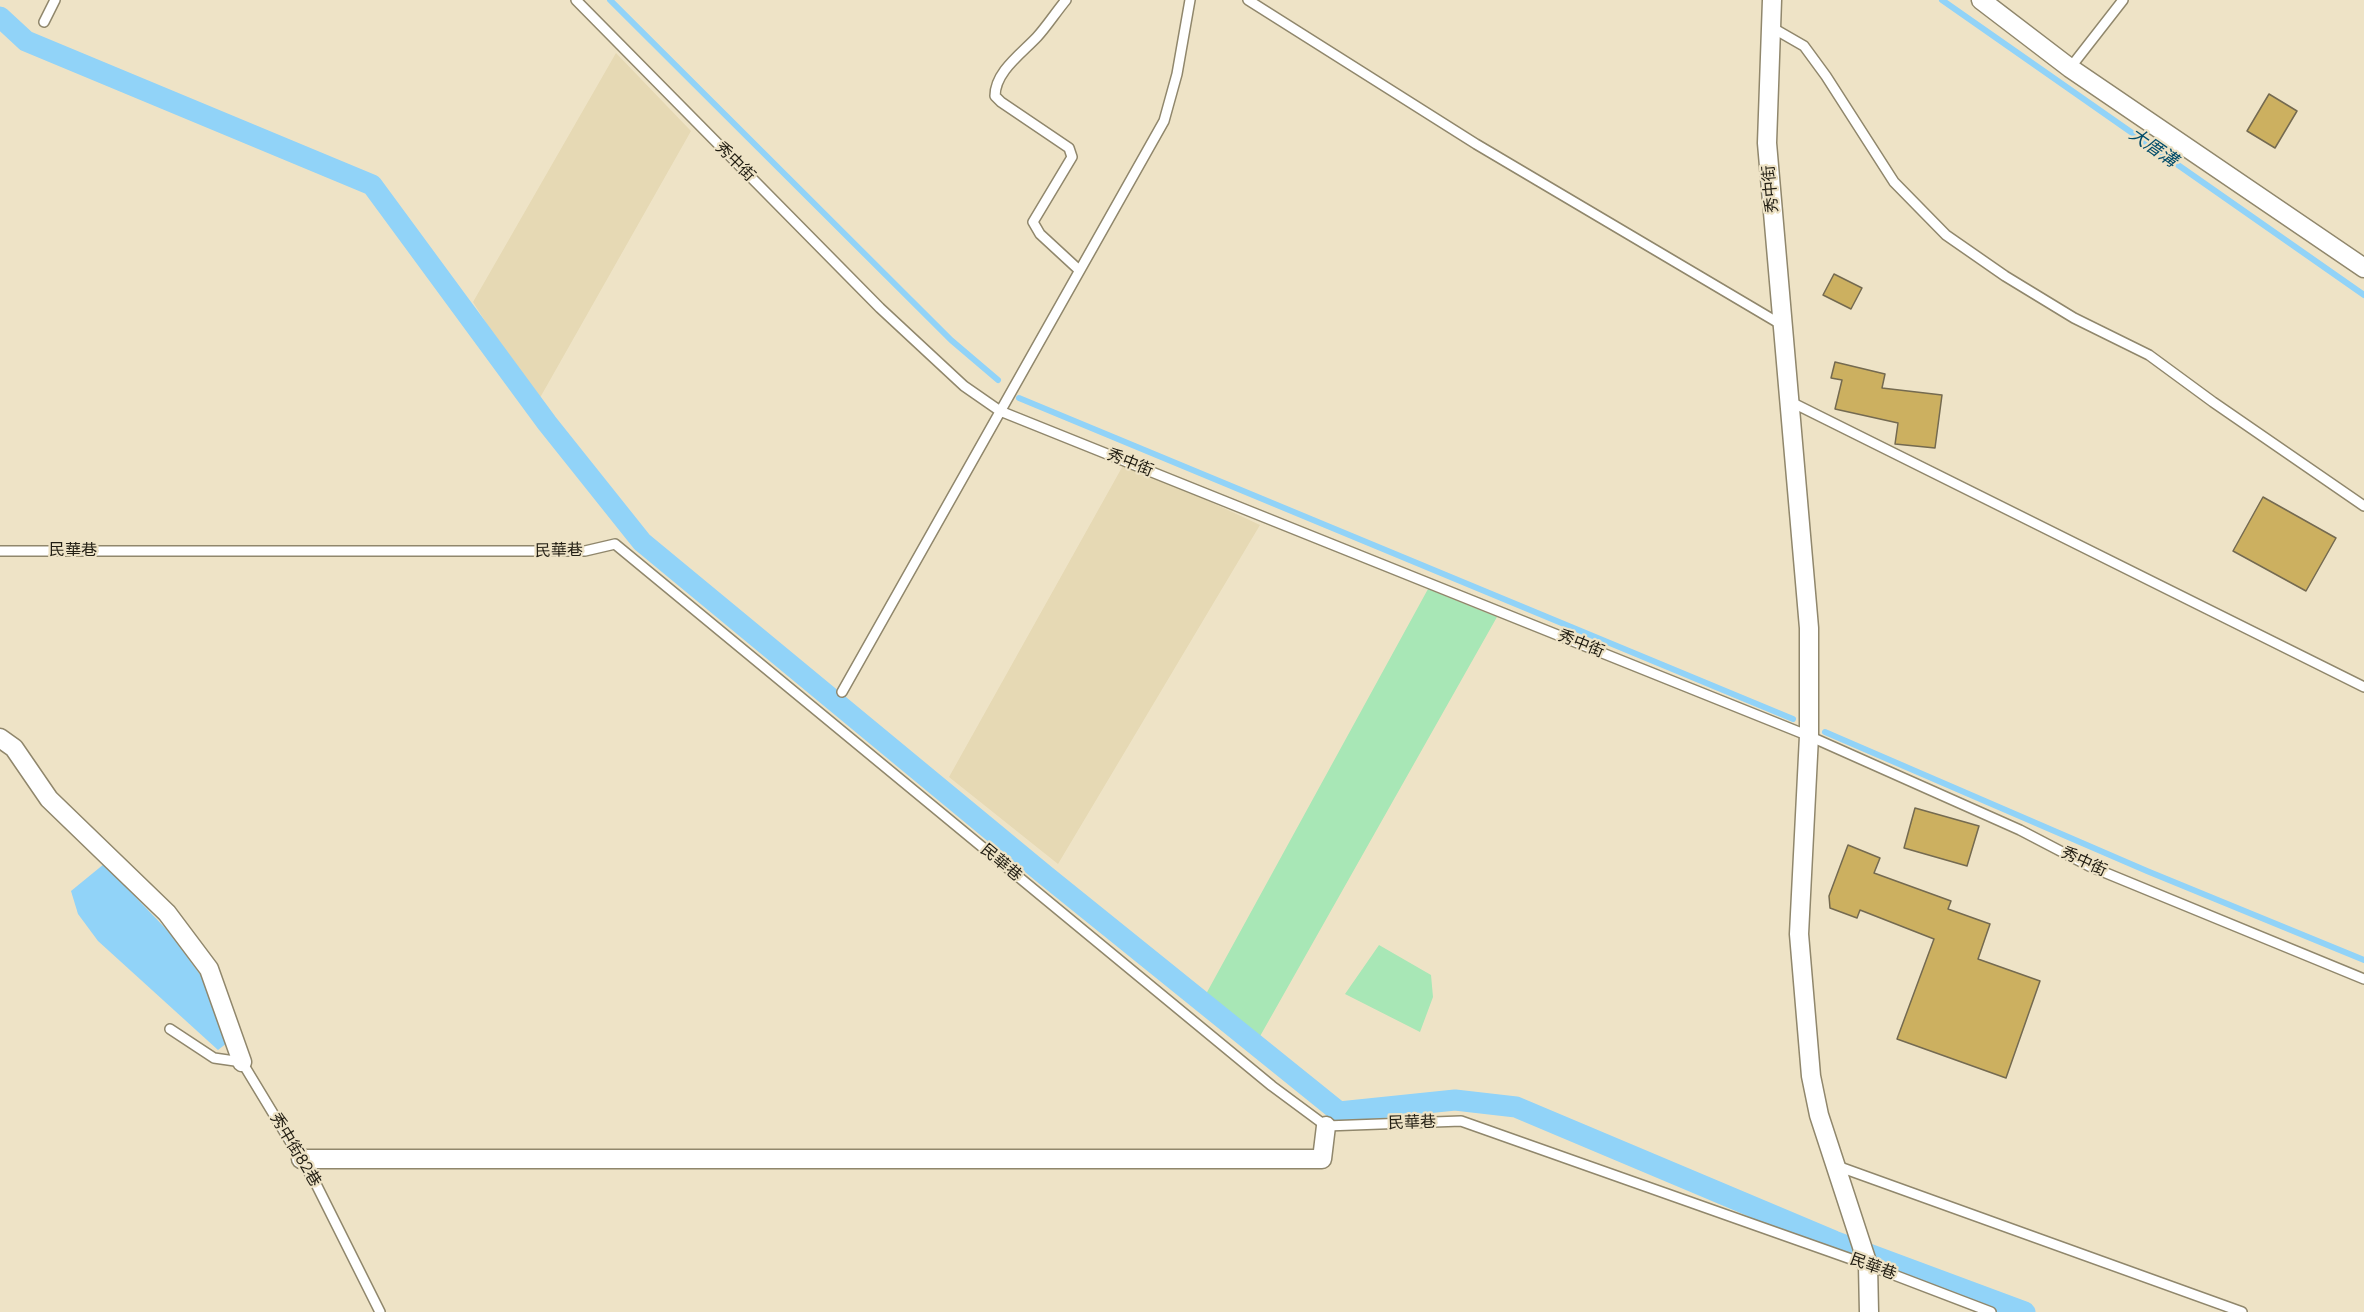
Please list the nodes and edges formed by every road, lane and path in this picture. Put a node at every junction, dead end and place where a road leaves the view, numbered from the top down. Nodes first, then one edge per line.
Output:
1 (55, 0) edge
2 (576, 0) edge
3 (1066, 0) edge
4 (1190, 0) edge
5 (1248, 0) edge
6 (1772, 0) edge
7 (1980, 0) edge
8 (2123, 0) edge
9 (44, 22) dead end
10 (1771, 27) junction
11 (2070, 68) junction
12 (2364, 268) edge
13 (1079, 270) junction
14 (1783, 323) junction
15 (1790, 401) junction
16 (1000, 411) junction
17 (2364, 506) edge
18 (0, 551) edge
19 (2364, 687) edge
20 (842, 692) dead end
21 (1809, 736) junction
22 (0, 738) edge
23 (2364, 978) edge
24 (170, 1029) dead end
25 (242, 1062) junction
26 (1326, 1126) junction
27 (301, 1159) junction
28 (1837, 1166) junction
29 (1868, 1264) junction
30 (380, 1312) edge
31 (1869, 1312) edge
32 (1991, 1312) edge
33 (2242, 1312) edge

1 - 9 lane
2 - 16 lane, 秀中街
3 - 13 lane
4 - 13 lane
5 - 14 lane
6 - 10 street, 秀中街
7 - 11 street
8 - 11 lane
10 - 14 street, 秀中街
10 - 17 lane
11 - 12 street
13 - 16 lane
14 - 15 street, 秀中街
15 - 19 lane
15 - 21 street, 秀中街
16 - 20 lane
16 - 21 lane, 秀中街
18 - 26 lane, 民華巷
21 - 23 lane, 秀中街
21 - 28 street, 秀中街
22 - 25 street
24 - 25 lane
25 - 27 lane, 秀中街82巷
26 - 27 street
26 - 29 lane, 民華巷
27 - 30 lane, 秀中街82巷
28 - 29 street, 秀中街
28 - 33 lane
29 - 31 street, 秀中街
29 - 32 lane, 民華巷

